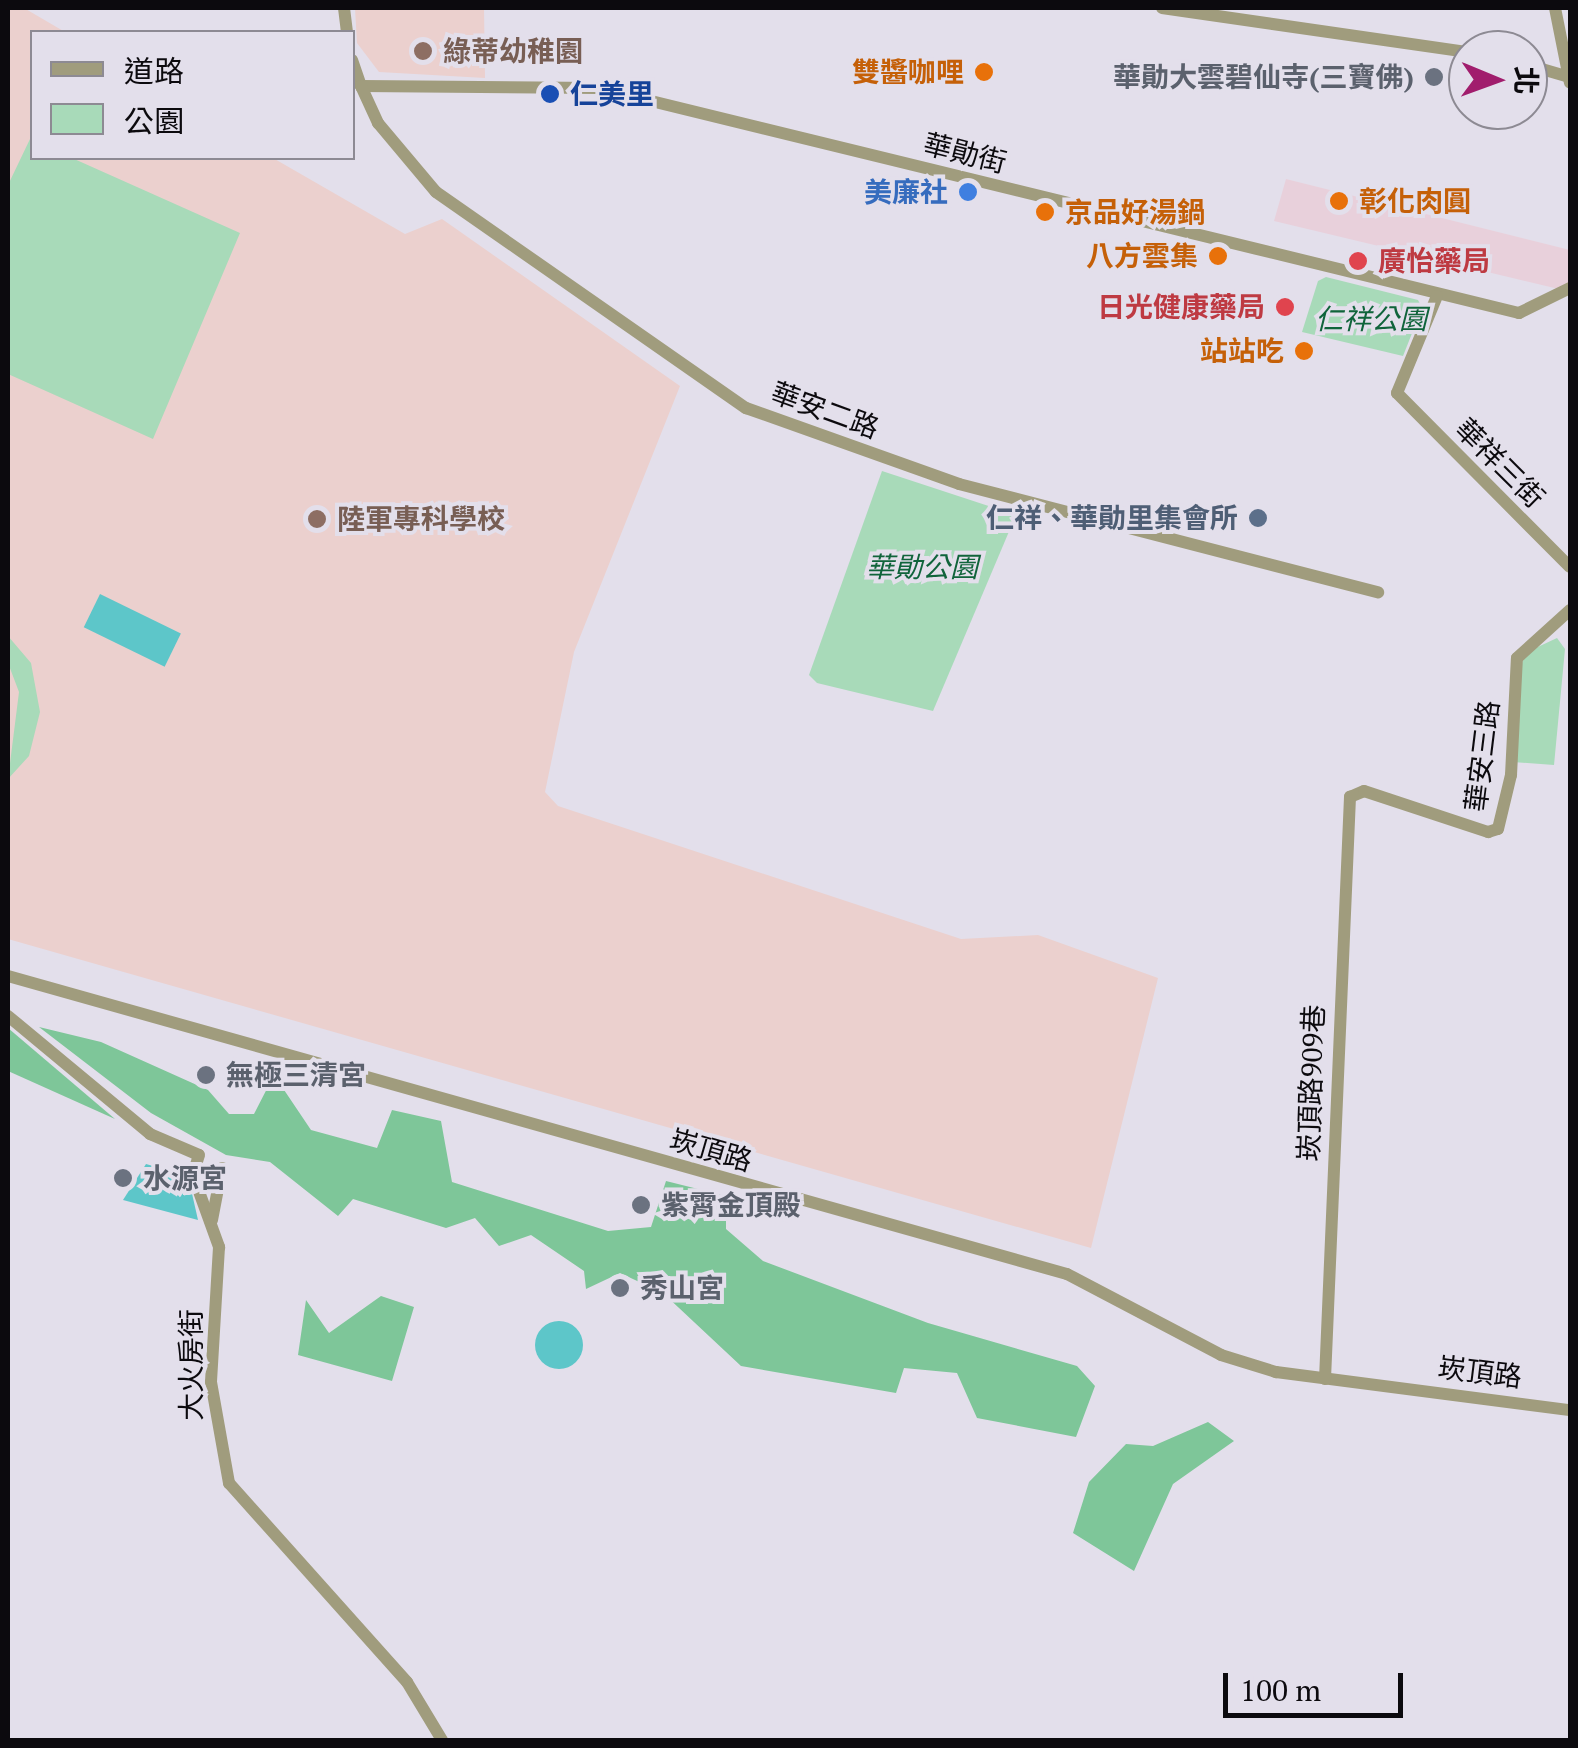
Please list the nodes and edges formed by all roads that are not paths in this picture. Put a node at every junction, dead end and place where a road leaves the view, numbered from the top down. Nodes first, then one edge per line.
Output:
1 (1162, 8) edge
2 (1555, 8) edge
3 (1448, 49) edge
4 (355, 68) edge
5 (1570, 80) edge
6 (362, 86) junction
7 (1570, 288) edge
8 (1437, 296) junction
9 (1570, 567) edge
10 (1378, 592) dead end
11 (1570, 610) edge
12 (1355, 790) joint
13 (8, 976) edge
14 (8, 1016) edge
15 (222, 1168) dead end
16 (212, 1222) junction
17 (1324, 1379) junction
18 (1570, 1410) edge
19 (442, 1740) edge

1 - 3 street
2 - 5 street
4 - 6 street
6 - 8 street, 華勛街
6 - 10 street, 華安二路
7 - 8 street, 華勛街
8 - 9 street, 華祥三街
11 - 12 street, 華安三路
12 - 17 street, 崁頂路909巷
13 - 17 street, 崁頂路
14 - 16 street, 大火房街
15 - 16 street
16 - 19 street, 大火房街
17 - 18 street, 崁頂路

